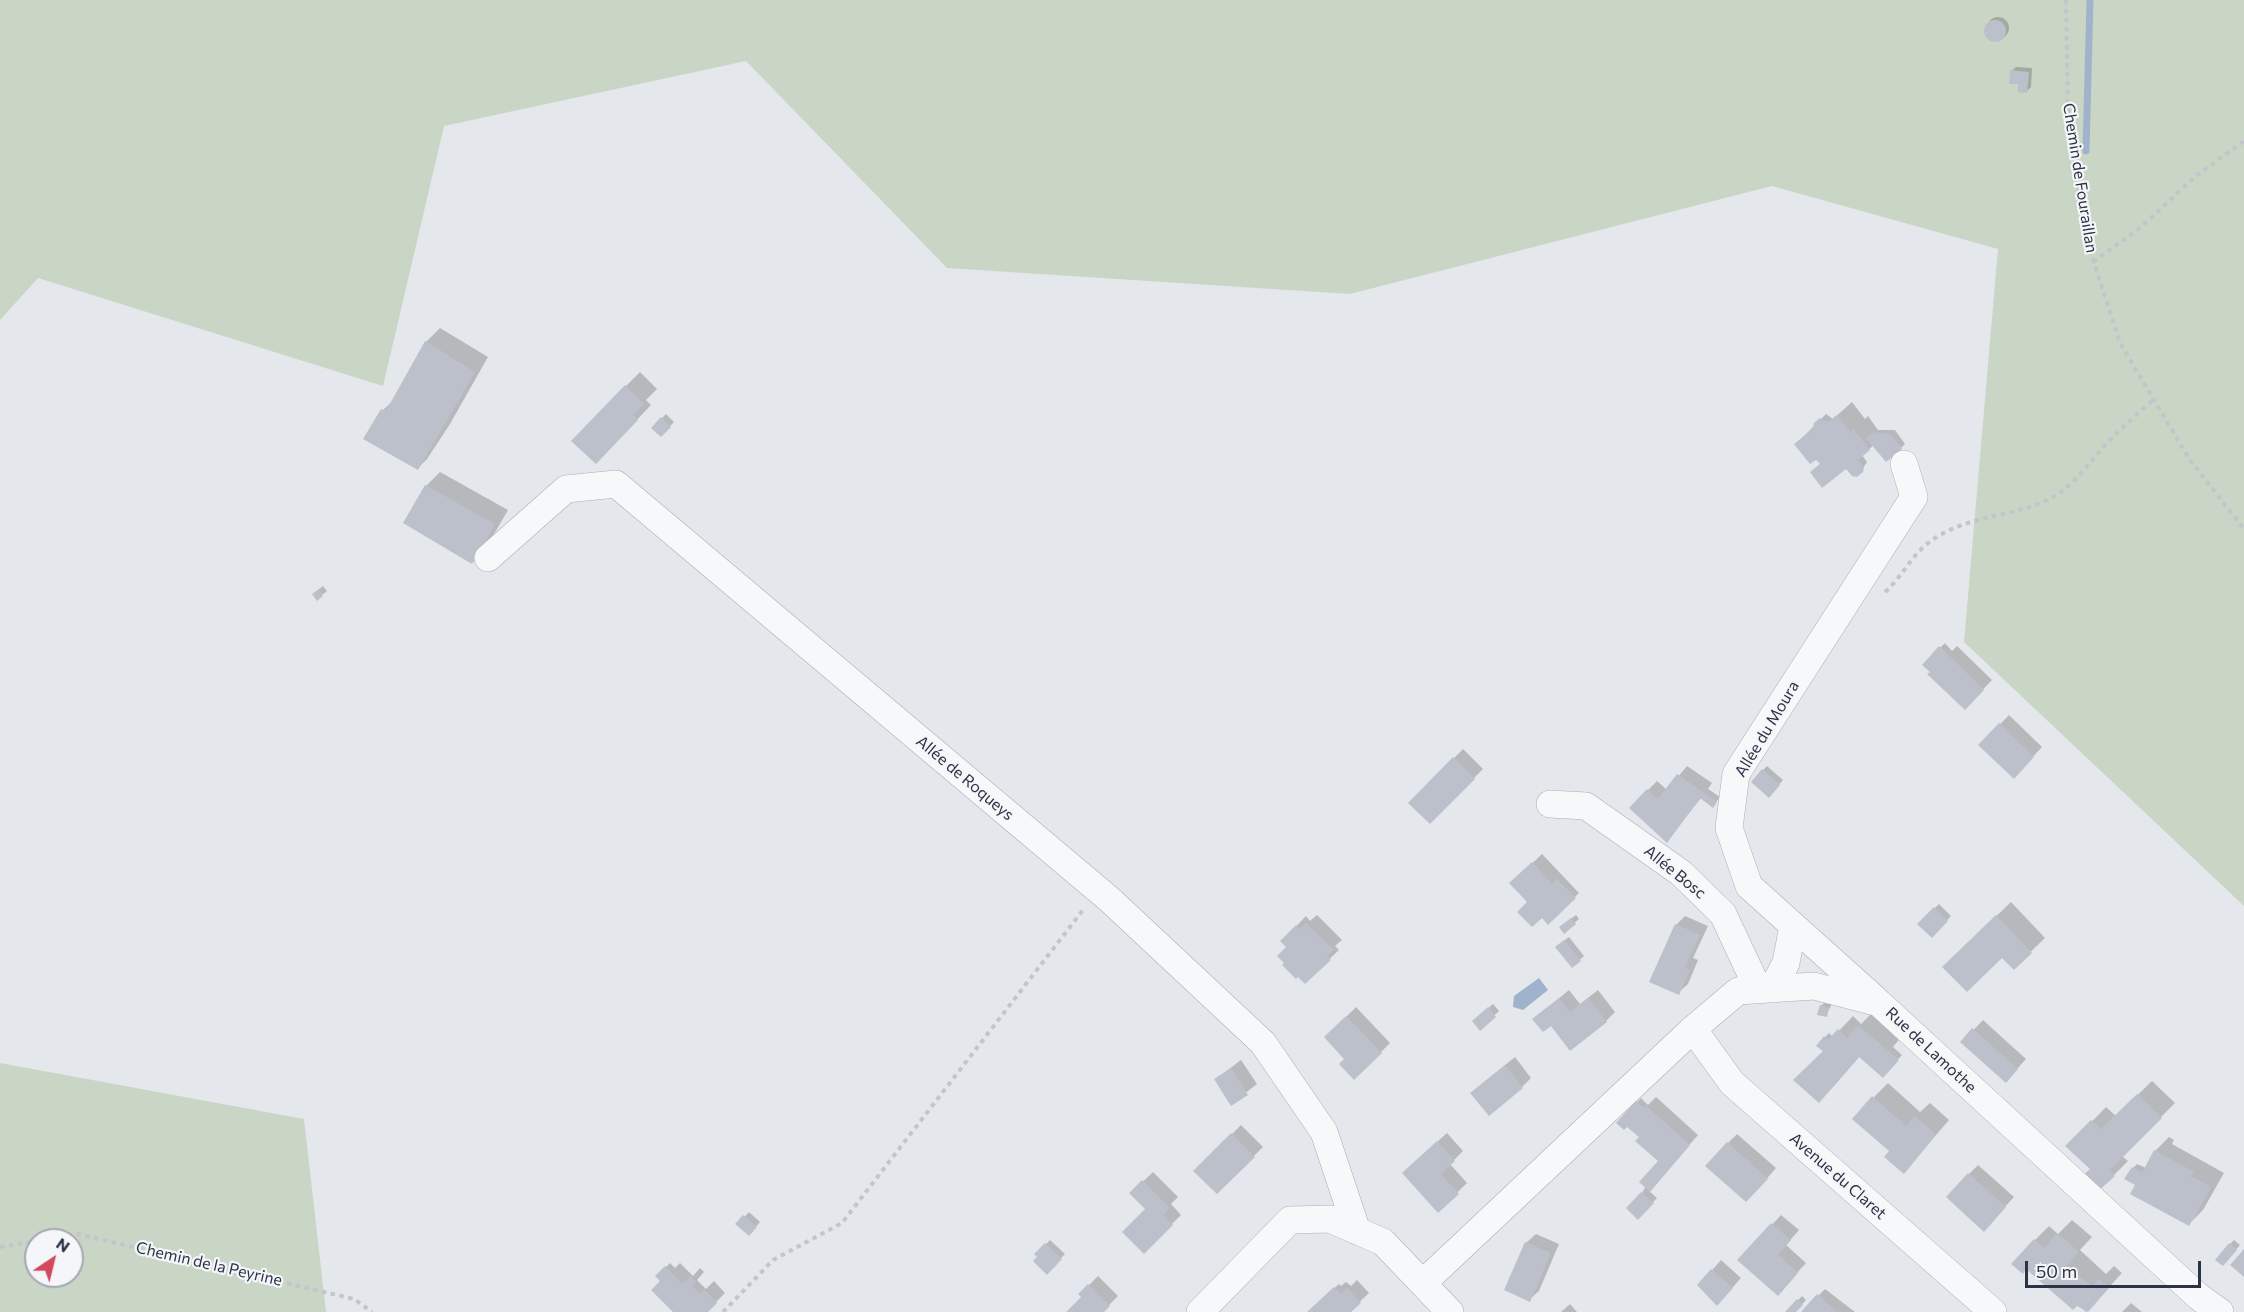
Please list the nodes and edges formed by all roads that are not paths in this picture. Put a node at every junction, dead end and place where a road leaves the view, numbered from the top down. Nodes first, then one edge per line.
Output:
1 (1904, 464) dead end
2 (488, 558) dead end
3 (1550, 804) dead end
4 (1793, 926) junction
5 (1765, 989) junction
6 (1880, 1003) junction
7 (1693, 1029) junction
8 (1357, 1231) junction
9 (1424, 1282) junction
10 (1200, 1312) edge
11 (1450, 1312) edge
12 (1993, 1312) edge
13 (2220, 1312) edge

1 - 4 street, Allée du Moura
2 - 8 street, Allée de Roqueys
3 - 5 street, Allée Bosc
4 - 5 street
4 - 6 street, Allée du Moura
5 - 6 street, Rue de Lamothe
5 - 7 street, Rue de Lamothe
6 - 13 street, Rue de Lamothe
7 - 9 street, Rue de Lamothe
7 - 12 street, Avenue du Claret
8 - 9 street
8 - 10 street
9 - 11 street

